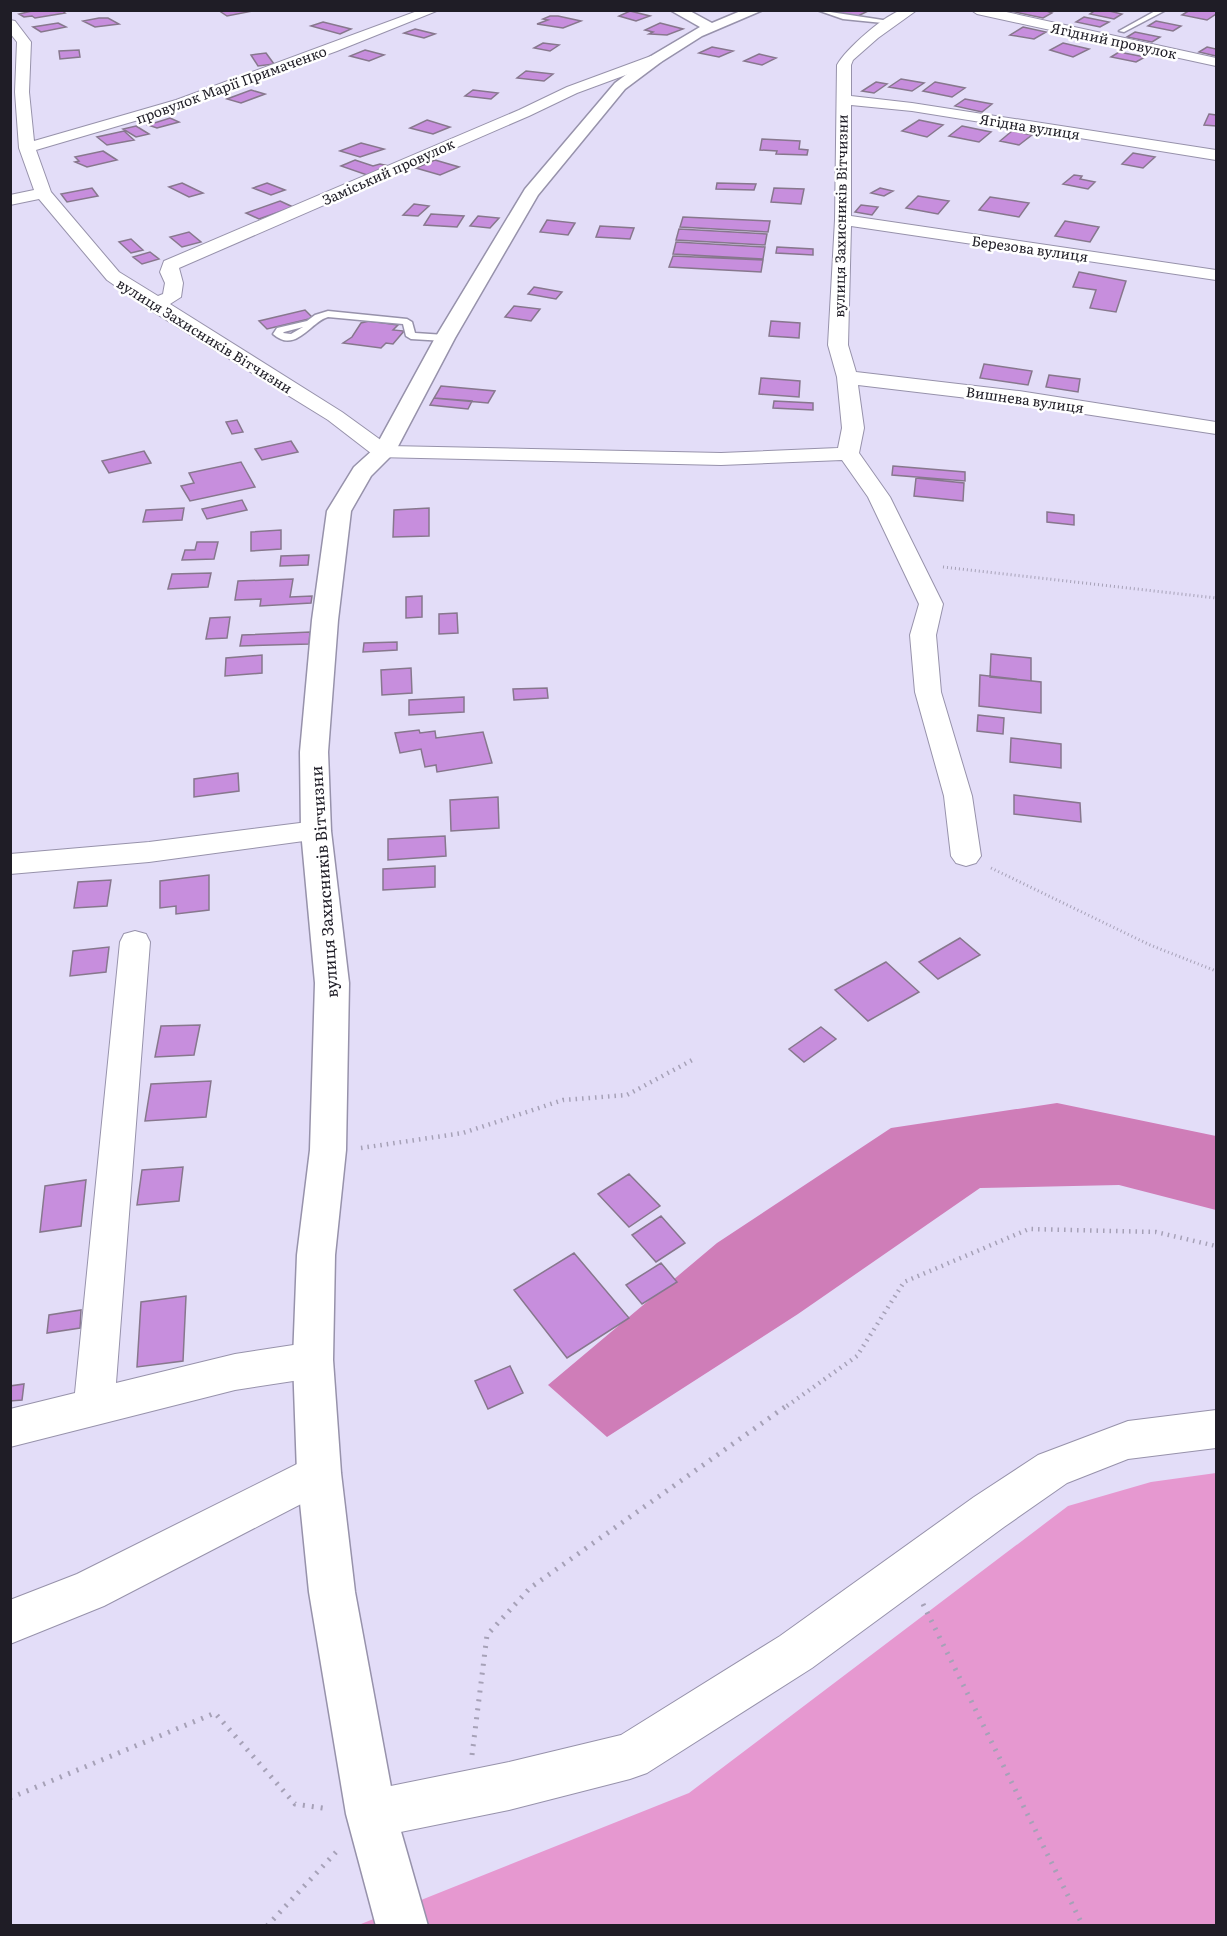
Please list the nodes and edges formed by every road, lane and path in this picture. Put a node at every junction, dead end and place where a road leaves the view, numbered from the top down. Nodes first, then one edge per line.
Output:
1 (433, 10) edge
2 (676, 10) edge
3 (757, 10) edge
4 (820, 10) edge
5 (911, 10) edge
6 (977, 10) edge
7 (1163, 10) edge
8 (893, 22) junction
9 (10, 24) edge
10 (710, 27) junction
11 (1122, 31) dead end
12 (656, 59) junction
13 (18, 61) edge
14 (1216, 62) edge
15 (843, 100) junction
16 (27, 148) junction
17 (1216, 155) edge
18 (43, 193) junction
19 (10, 200) edge
20 (843, 220) junction
21 (1216, 275) edge
22 (154, 304) junction
23 (309, 323) dead end
24 (445, 338) junction
25 (847, 377) junction
26 (1212, 431) edge
27 (384, 452) junction
28 (848, 453) junction
29 (912, 563) junction
30 (1216, 598) edge
31 (316, 831) junction
32 (966, 856) joint
33 (10, 864) edge
34 (135, 942) dead end
35 (1216, 971) edge
36 (696, 1058) dead end
37 (328, 1150) junction
38 (1216, 1246) edge
39 (313, 1360) junction
40 (94, 1407) junction
41 (10, 1428) edge
42 (1216, 1429) edge
43 (320, 1473) junction
44 (907, 1571) junction
45 (10, 1622) edge
46 (468, 1794) junction
47 (10, 1798) edge
48 (371, 1814) junction
49 (267, 1926) edge
50 (402, 1926) edge
51 (1083, 1926) edge

1 - 16 street, провулок Марії Примаченко
2 - 10 street
3 - 10 street, вулиця Захисників Вітчизни
4 - 8 lane
5 - 8 street, вулиця Захисників Вітчизни
6 - 14 street, Ягідний провулок
7 - 11 lane
8 - 15 street, вулиця Захисників Вітчизни
9 - 13 street, вулиця Захисників Вітчизни
10 - 12 street, вулиця Захисників Вітчизни
12 - 22 street, Заміський провулок
12 - 24 street, вулиця Захисників Вітчизни
13 - 16 street, вулиця Захисників Вітчизни
15 - 17 street, Ягідна вулиця
15 - 20 street, вулиця Захисників Вітчизни
16 - 18 street, вулиця Захисників Вітчизни
18 - 19 street
18 - 22 street, вулиця Захисників Вітчизни
20 - 21 street, Березова вулиця
20 - 25 street, вулиця Захисників Вітчизни
22 - 27 street, вулиця Захисників Вітчизни
23 - 24 lane
24 - 27 street, вулиця Захисників Вітчизни
25 - 26 street, Вишнева вулиця
25 - 28 street, вулиця Захисників Вітчизни
27 - 28 street
27 - 31 street, вулиця Захисників Вітчизни
28 - 29 street
29 - 30 path
29 - 32 street
31 - 33 street
31 - 37 street, вулиця Захисників Вітчизни
32 - 35 path
34 - 40 street
36 - 37 path
37 - 39 street, вулиця Захисників Вітчизни
38 - 46 path
39 - 40 street
39 - 43 street, вулиця Захисників Вітчизни
40 - 41 street
42 - 44 street
43 - 45 street
43 - 48 street, вулиця Захисників Вітчизни
44 - 46 street
44 - 51 path
46 - 48 street
47 - 48 path
48 - 49 path
48 - 50 street, вулиця Захисників Вітчизни

